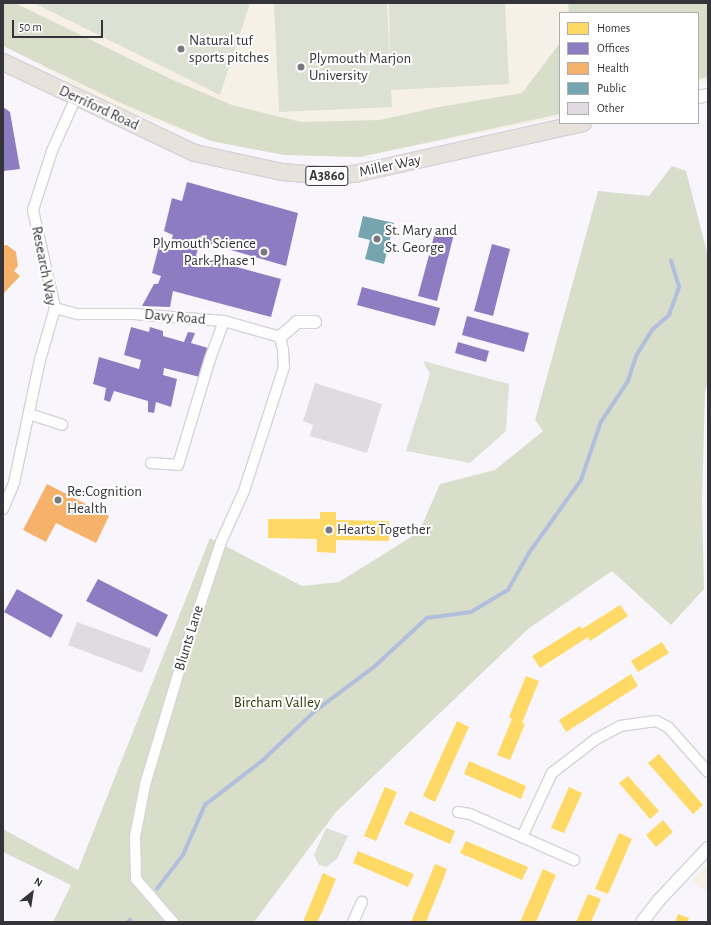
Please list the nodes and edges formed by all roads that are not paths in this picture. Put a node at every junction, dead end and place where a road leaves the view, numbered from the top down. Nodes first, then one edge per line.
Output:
1 (3, 62) edge
2 (76, 97) junction
3 (579, 124) edge
4 (196, 153) joint
5 (55, 308) junction
6 (224, 321) junction
7 (315, 322) dead end
8 (280, 337) junction
9 (29, 414) junction
10 (62, 425) dead end
11 (151, 463) dead end
12 (3, 509) edge
13 (708, 772) edge
14 (458, 812) dead end
15 (522, 837) junction
16 (708, 848) edge
17 (574, 860) dead end
18 (362, 902) dead end
19 (173, 922) edge
20 (353, 922) edge
21 (642, 922) edge

1 - 2 main road, Derriford Road / A3860
2 - 4 main road, Derriford Road / A3860
2 - 5 street, Research Way
3 - 4 main road, Miller Way / A3860
5 - 6 street, Davy Road
5 - 9 street, Research Way
6 - 8 street, Davy Road
6 - 11 street
7 - 8 street
8 - 19 street, Blunts Lane
9 - 10 street
9 - 12 street, Research Way
13 - 15 street
14 - 15 street
15 - 17 street
16 - 21 street
18 - 20 street

